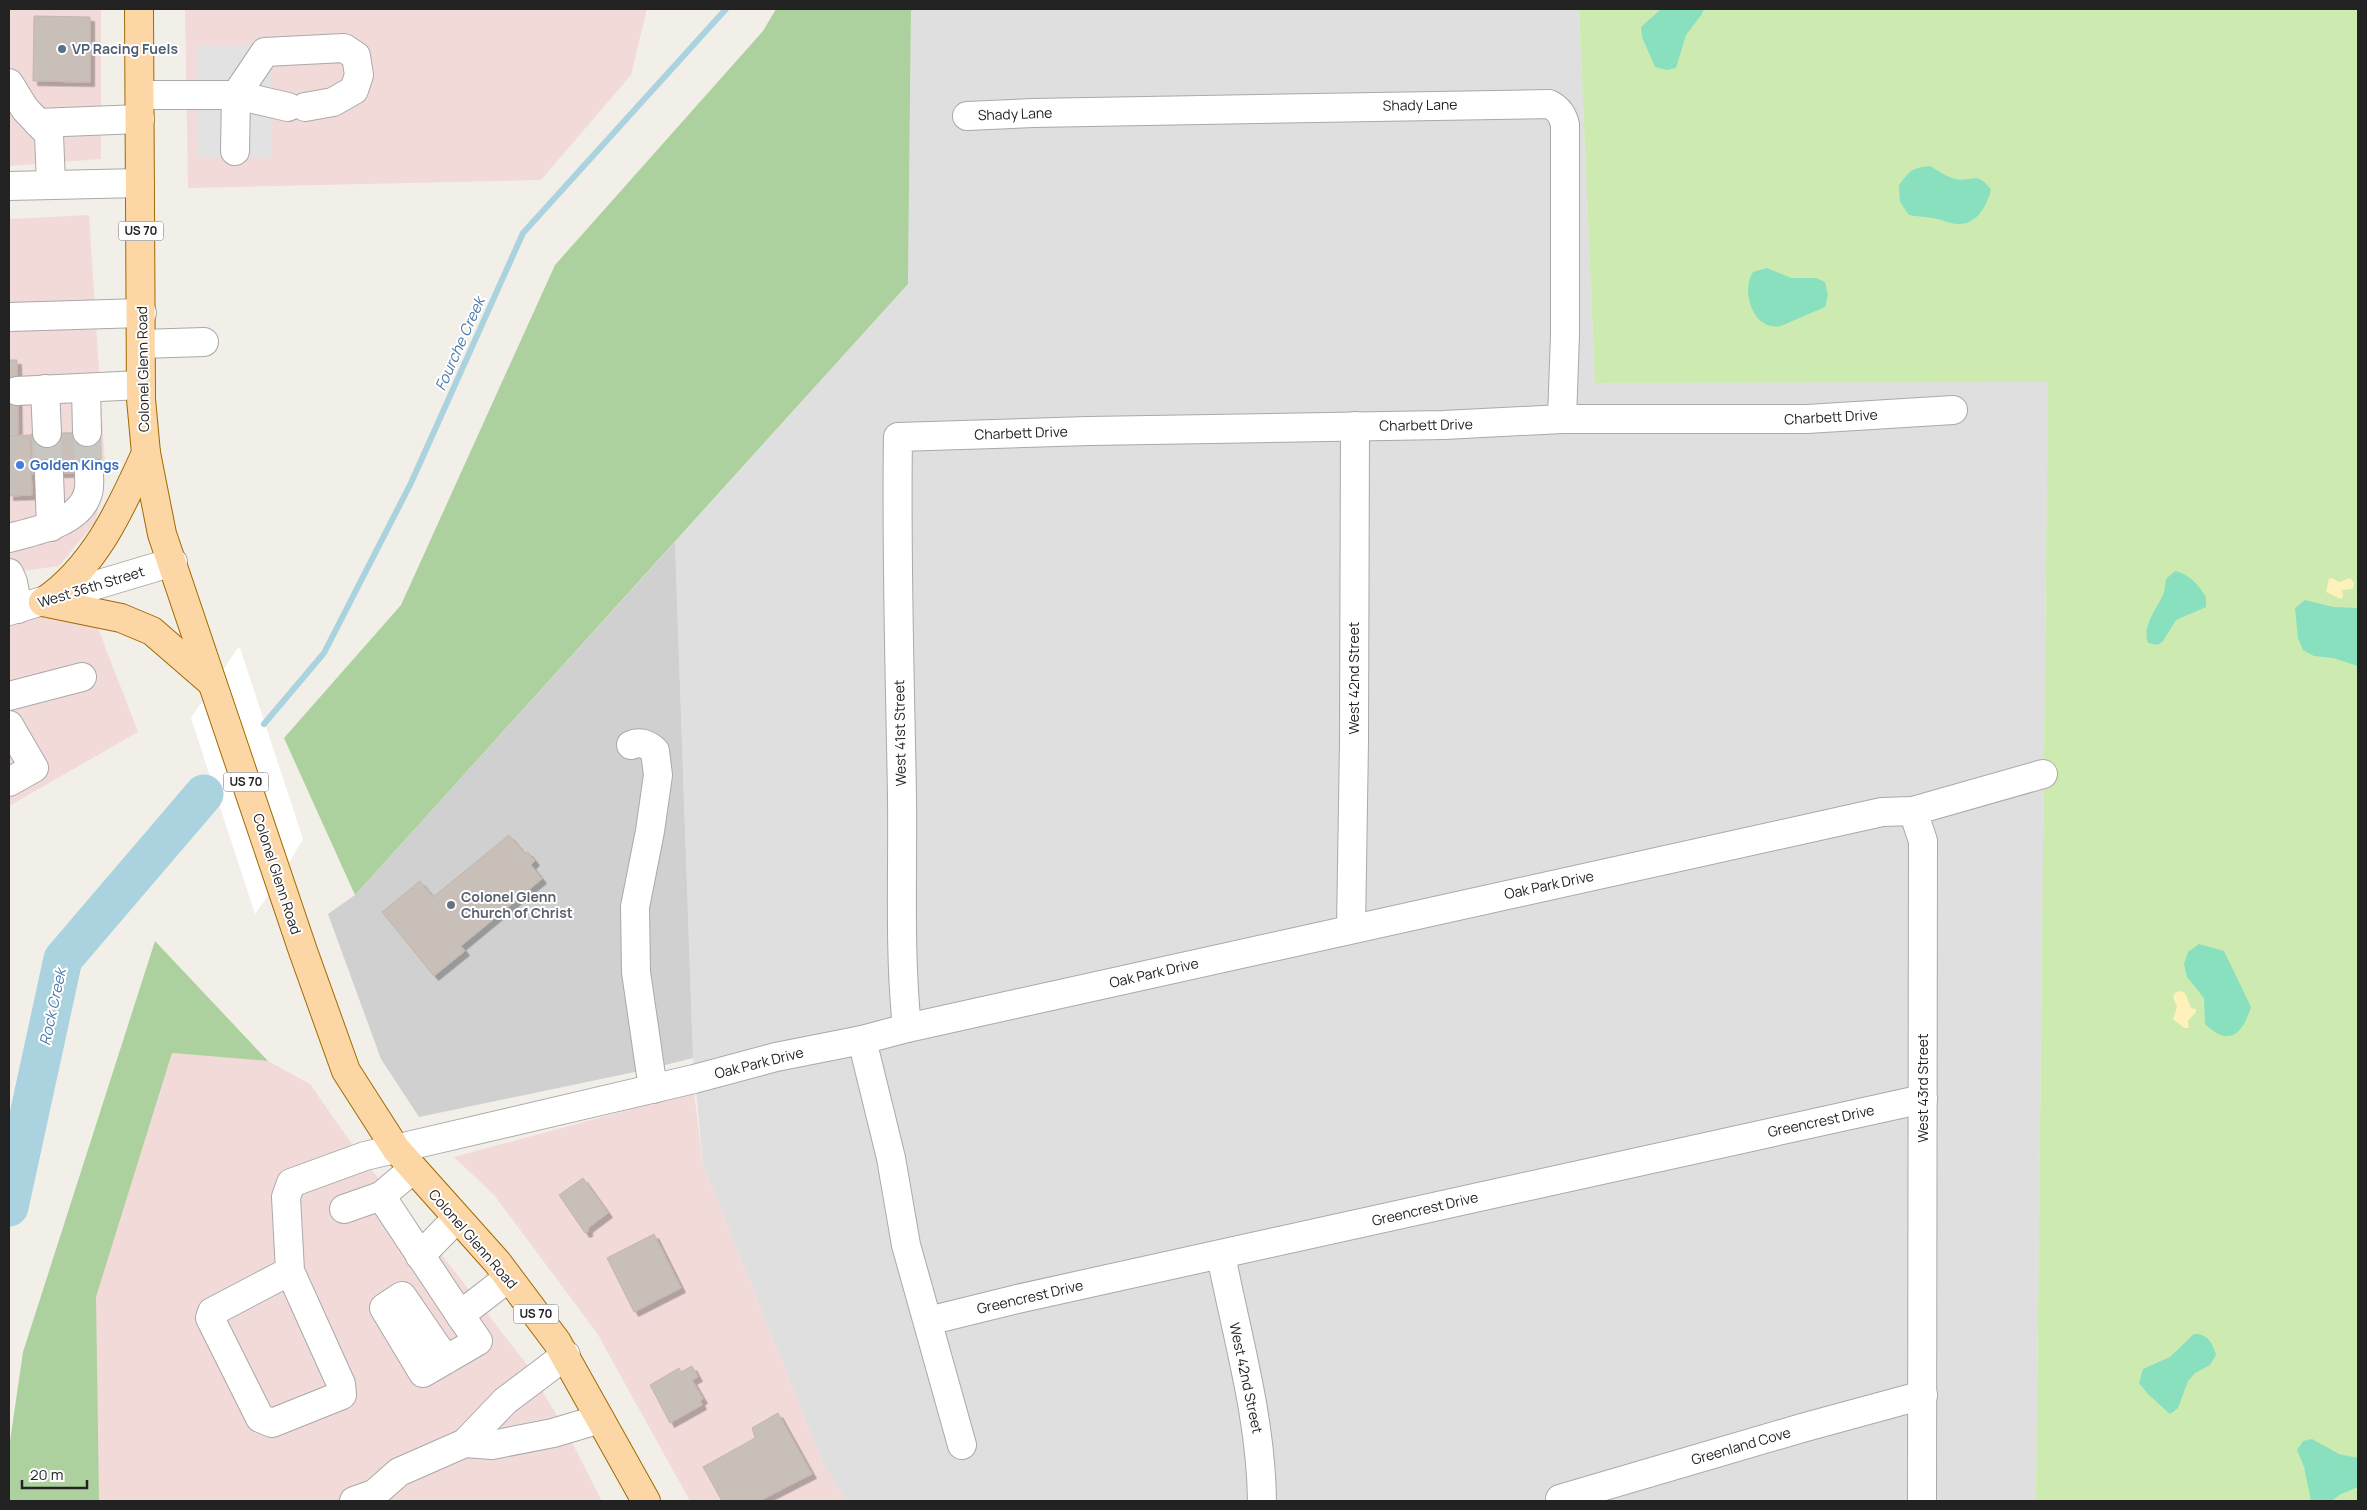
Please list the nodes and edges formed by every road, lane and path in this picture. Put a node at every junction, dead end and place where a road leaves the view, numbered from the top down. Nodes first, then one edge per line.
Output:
1 (139, 9) edge
2 (9, 84) edge
3 (236, 95) junction
4 (333, 102) junction
5 (286, 105) junction
6 (140, 107) junction
7 (967, 116) dead end
8 (38, 123) junction
9 (235, 151) dead end
10 (140, 183) junction
11 (51, 185) junction
12 (9, 186) edge
13 (142, 313) junction
14 (9, 317) edge
15 (204, 342) dead end
16 (141, 344) junction
17 (141, 385) junction
18 (66, 388) junction
19 (17, 391) dead end
20 (1953, 410) dead end
21 (1562, 419) junction
22 (1355, 426) junction
23 (898, 437) joint
24 (146, 453) junction
25 (61, 521) junction
26 (9, 538) edge
27 (172, 562) junction
28 (9, 573) edge
29 (23, 607) edge
30 (82, 677) dead end
31 (214, 684) junction
32 (9, 696) edge
33 (9, 726) edge
34 (631, 745) dead end
35 (2043, 774) dead end
36 (9, 782) edge
37 (1914, 811) junction
38 (1351, 929) junction
39 (907, 1028) junction
40 (862, 1040) junction
41 (653, 1088) junction
42 (1924, 1099) junction
43 (405, 1159) junction
44 (381, 1196) junction
45 (344, 1209) dead end
46 (457, 1218) junction
47 (1221, 1255) junction
48 (420, 1256) junction
49 (290, 1271) junction
50 (508, 1278) junction
51 (402, 1296) dead end
52 (460, 1315) junction
53 (928, 1321) junction
54 (566, 1355) junction
55 (1923, 1395) junction
56 (600, 1419) junction
57 (465, 1442) junction
58 (962, 1445) dead end
59 (1560, 1499) dead end
60 (354, 1501) edge
61 (646, 1501) edge
62 (1262, 1501) edge
63 (1922, 1501) edge

1 - 6 main road, Colonel Glenn Road / US 70
2 - 8 street
3 - 4 street
3 - 5 street
3 - 6 street
3 - 9 street
4 - 5 street
4 - 5 street
6 - 8 street
6 - 10 main road, Colonel Glenn Road / US 70
7 - 21 street, Shady Lane
8 - 11 street
10 - 11 street
10 - 13 main road, Colonel Glenn Road / US 70
11 - 12 street
13 - 14 street
13 - 16 main road, Colonel Glenn Road / US 70
15 - 16 street
16 - 17 main road, Colonel Glenn Road / US 70
17 - 18 street
17 - 24 main road, Colonel Glenn Road / US 70
18 - 18 street
18 - 19 street
20 - 21 street, Charbett Drive
21 - 22 street, Charbett Drive
22 - 23 street, Charbett Drive
22 - 38 street, West 42nd Street
23 - 39 street, West 41st Street
24 - 27 main road, Colonel Glenn Road / US 70
24 - 29 main road
25 - 25 street
25 - 26 street
27 - 29 street, West 36th Street
27 - 31 main road, Colonel Glenn Road / US 70
28 - 29 street
29 - 31 main road
30 - 32 street
31 - 43 main road, Colonel Glenn Road / US 70
33 - 36 street
34 - 41 street
35 - 37 street
37 - 38 street, Oak Park Drive
37 - 42 street, West 43rd Street
38 - 39 street, Oak Park Drive
39 - 40 street, Oak Park Drive
40 - 41 street, Oak Park Drive
40 - 53 street
41 - 43 street, Oak Park Drive
42 - 47 street, Greencrest Drive
42 - 55 street, West 43rd Street
43 - 44 street
43 - 46 main road, Colonel Glenn Road / US 70
43 - 49 street, Oak Park Drive
44 - 45 street
44 - 48 street
46 - 48 street
46 - 50 main road, Colonel Glenn Road / US 70
47 - 53 street, Greencrest Drive
47 - 62 street, West 42nd Street
48 - 52 street
49 - 49 street
50 - 52 street
50 - 54 main road, Colonel Glenn Road / US 70
51 - 52 street
53 - 58 street
54 - 56 main road, Colonel Glenn Road / US 70
54 - 57 street
55 - 59 street, Greenland Cove
55 - 63 street, West 43rd Street
56 - 57 street
56 - 61 main road, Colonel Glenn Road / US 70
57 - 60 street

